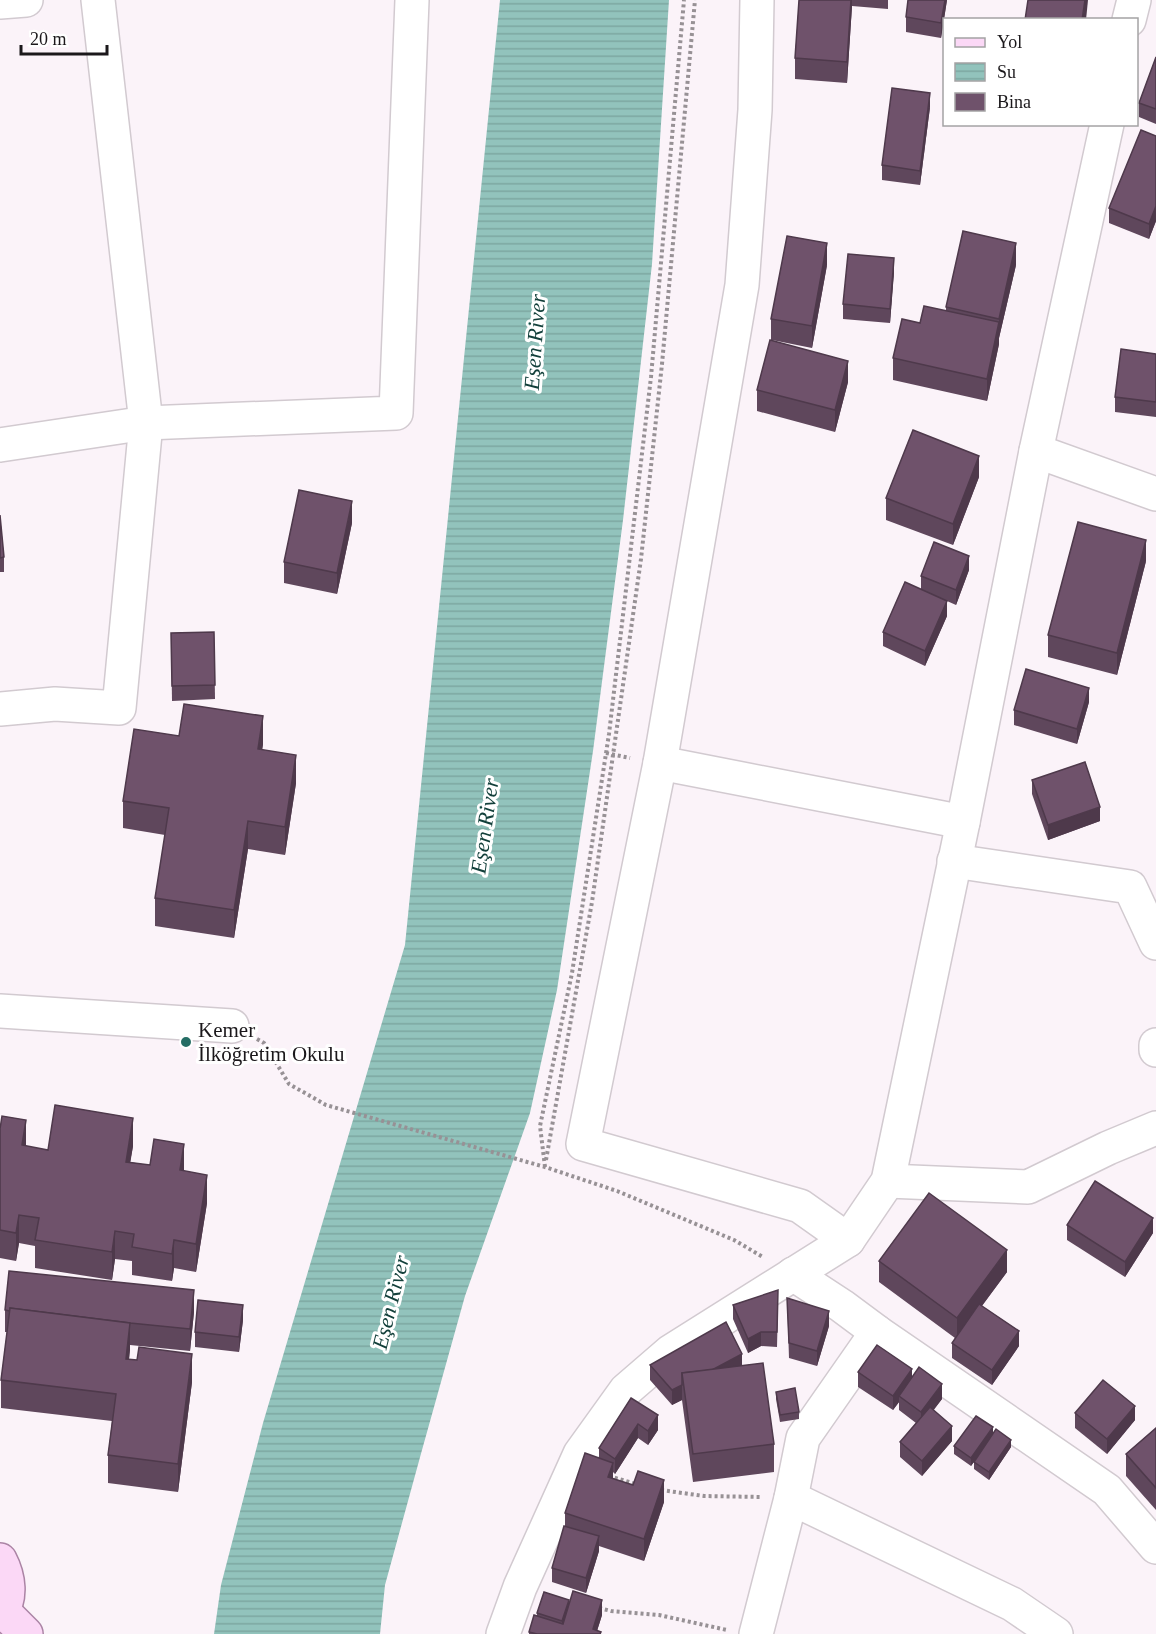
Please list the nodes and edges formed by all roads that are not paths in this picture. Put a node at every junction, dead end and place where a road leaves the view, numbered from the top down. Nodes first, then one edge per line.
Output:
1 (26, 0) edge
2 (98, 0) edge
3 (412, 0) edge
4 (757, 0) edge
5 (1134, 0) edge
6 (1152, 0) edge
7 (0, 2) edge
8 (1156, 3) edge
9 (1130, 18) edge
10 (1107, 126) edge
11 (147, 423) junction
12 (0, 445) edge
13 (1036, 452) junction
14 (1156, 494) edge
15 (0, 709) edge
16 (660, 763) junction
17 (963, 822) junction
18 (954, 861) junction
19 (1156, 943) edge
20 (0, 1011) edge
21 (232, 1026) road end
22 (1156, 1045) edge
23 (1156, 1050) edge
24 (1156, 1128) edge
25 (888, 1181) junction
26 (848, 1240) junction
27 (793, 1274) junction
28 (877, 1332) junction
29 (790, 1498) junction
30 (1156, 1547) edge
31 (0, 1560) edge
32 (1, 1613) edge
33 (745, 1633) edge
34 (26, 1634) edge
35 (503, 1634) edge
36 (1056, 1634) edge

1 - 7 street
2 - 11 street
3 - 11 street
4 - 16 street
5 - 9 street
6 - 8 street
10 - 13 street
11 - 12 street
11 - 15 street
13 - 14 street
13 - 17 street
16 - 17 street
16 - 26 street
17 - 18 street
18 - 19 street
18 - 25 street
20 - 21 street
22 - 23 street
24 - 25 street
25 - 26 street
26 - 27 street
27 - 28 street
27 - 35 street
28 - 29 street
28 - 30 street
29 - 33 street
29 - 36 street
31 - 32 main road
32 - 34 main road

